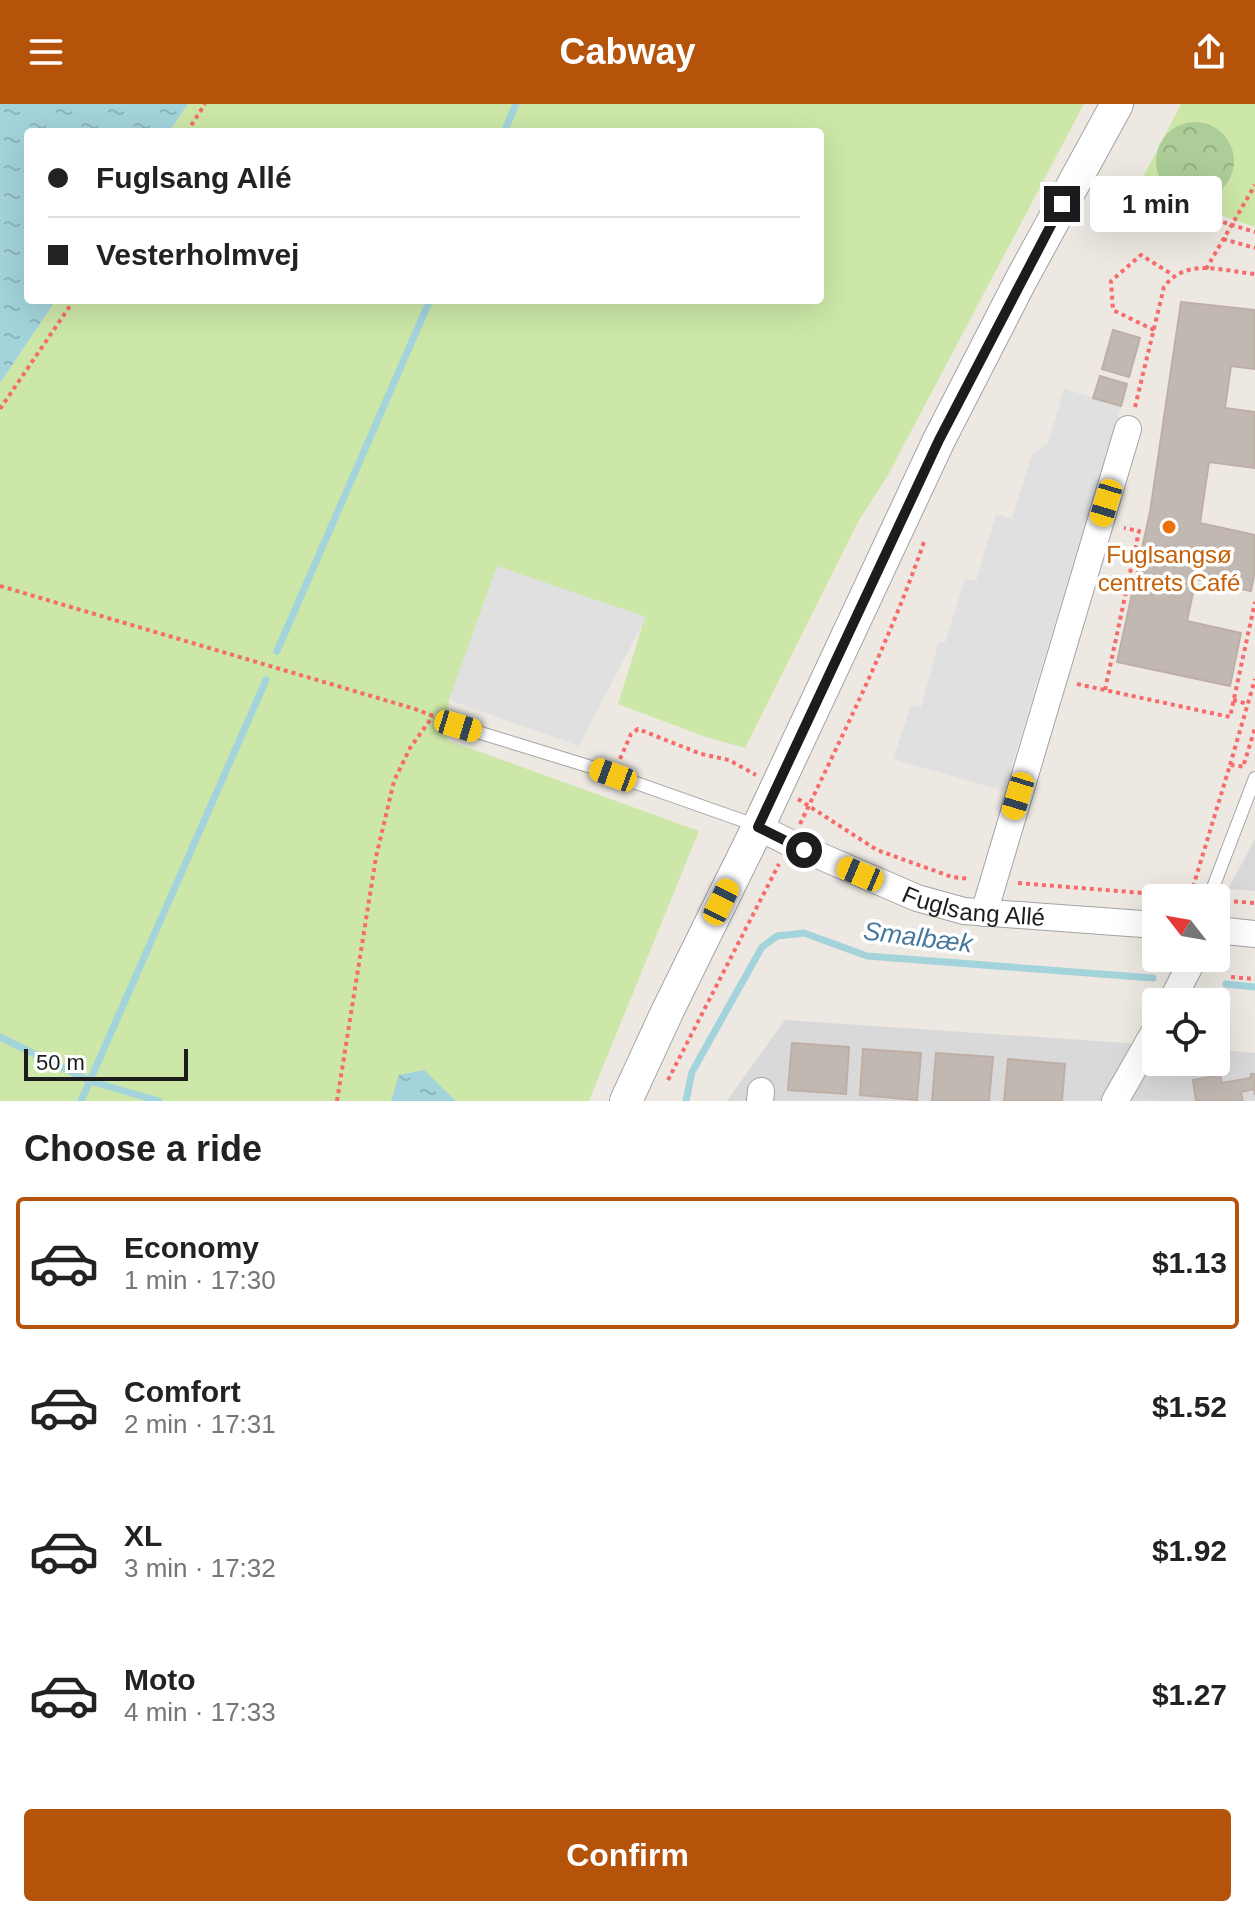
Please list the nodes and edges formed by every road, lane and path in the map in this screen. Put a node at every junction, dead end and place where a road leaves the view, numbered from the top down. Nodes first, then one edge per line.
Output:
1 (205, 104) edge
2 (1117, 104) edge
3 (190, 128) edge
4 (1100, 183) dead end
5 (1255, 185) edge
6 (1233, 225) junction
7 (1255, 232) edge
8 (1222, 239) junction
9 (1255, 248) edge
10 (1206, 269) junction
11 (1255, 274) edge
12 (1173, 275) junction
13 (71, 304) edge
14 (1154, 330) junction
15 (0, 409) edge
16 (1128, 429) joint
17 (1099, 524) junction
18 (925, 538) dead end
19 (0, 586) edge
20 (1255, 602) edge
21 (1053, 679) junction
22 (1255, 679) edge
23 (1105, 690) junction
24 (1233, 700) junction
25 (1248, 704) junction
26 (433, 715) junction
27 (458, 726) joint
28 (1255, 728) edge
29 (1230, 765) junction
30 (1244, 767) junction
31 (1255, 768) edge
32 (613, 775) junction
33 (1255, 778) edge
34 (777, 786) junction
35 (758, 827) junction
36 (790, 843) junction
37 (1194, 884) edge
38 (1214, 884) edge
39 (1230, 901) edge
40 (1255, 903) edge
41 (984, 913) junction
42 (1142, 924) edge
43 (1230, 931) edge
44 (1255, 934) edge
45 (1231, 977) dead end
46 (1255, 979) edge
47 (1142, 1054) edge
48 (664, 1087) dead end
49 (337, 1101) edge
50 (626, 1101) edge
51 (1115, 1101) edge

1 - 3 path
2 - 34 street
4 - 6 path
5 - 6 path
6 - 7 path
6 - 8 path
8 - 9 path
8 - 10 path
10 - 11 path
10 - 12 path
12 - 14 path
12 - 14 path
13 - 15 path
14 - 16 path
16 - 17 street
17 - 21 street
17 - 23 path
18 - 36 path
19 - 26 path
20 - 24 path
21 - 23 path
21 - 41 street
22 - 25 path
23 - 24 path
24 - 25 path
25 - 29 path
26 - 27 path
26 - 49 path
27 - 32 lane
28 - 30 path
29 - 30 path
29 - 37 path
30 - 31 path
32 - 34 path
32 - 35 lane
33 - 38 lane
34 - 35 street
35 - 36 street, Fuglsang Allé
35 - 50 street
36 - 41 street, Fuglsang Allé
36 - 48 path
39 - 40 path
41 - 42 street, Fuglsang Allé
43 - 44 street
45 - 46 path
47 - 51 street

